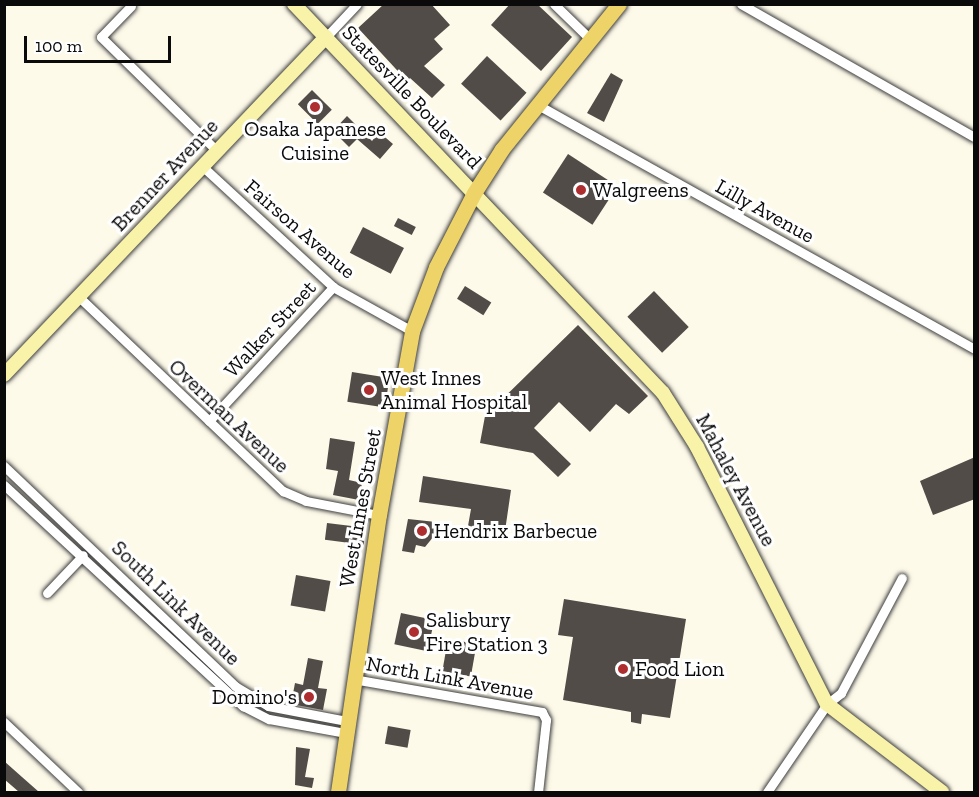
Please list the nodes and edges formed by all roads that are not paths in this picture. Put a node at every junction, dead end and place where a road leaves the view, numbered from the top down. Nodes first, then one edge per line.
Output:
1 (294, 4) edge
2 (357, 4) edge
3 (554, 4) edge
4 (619, 4) edge
5 (741, 4) edge
6 (131, 6) edge
7 (326, 37) junction
8 (591, 40) junction
9 (538, 105) junction
10 (975, 137) edge
11 (216, 150) junction
12 (201, 165) junction
13 (474, 193) junction
14 (333, 287) junction
15 (79, 297) junction
16 (412, 331) junction
17 (975, 349) edge
18 (4, 375) edge
19 (209, 421) junction
20 (4, 466) edge
21 (4, 485) edge
22 (379, 515) junction
23 (91, 547) junction
24 (80, 558) junction
25 (903, 578) dead end
26 (47, 593) dead end
27 (353, 679) junction
28 (827, 704) junction
29 (4, 722) edge
30 (346, 727) junction
31 (78, 792) edge
32 (338, 792) edge
33 (538, 792) edge
34 (767, 792) edge
35 (942, 792) edge

1 - 7 street, Statesville Boulevard
2 - 7 street, Brenner Avenue
3 - 8 street
4 - 8 main road, West Innes Street
5 - 10 street
6 - 11 street
7 - 11 street, Brenner Avenue
7 - 13 street, Statesville Boulevard
8 - 9 main road, West Innes Street
9 - 13 main road, West Innes Street
9 - 17 street, Lilly Avenue
11 - 12 street, Brenner Avenue
12 - 14 street, Fairson Avenue
12 - 15 street, Brenner Avenue
13 - 16 main road, West Innes Street
13 - 28 street, Mahaley Avenue
14 - 16 street, Fairson Avenue
14 - 19 street, Walker Street
15 - 18 street, Brenner Avenue
15 - 19 street, Overman Avenue
16 - 22 main road, West Innes Street
19 - 22 street, Overman Avenue
20 - 23 street, South Link Avenue
21 - 24 street, South Link Avenue
22 - 27 main road, West Innes Street
23 - 24 street
23 - 30 street, South Link Avenue
24 - 26 street
24 - 30 street, South Link Avenue
25 - 28 street
27 - 30 main road, West Innes Street
27 - 33 street, North Link Avenue
28 - 34 street
28 - 35 street, Mahaley Avenue
29 - 31 street
30 - 32 main road, West Innes Street

